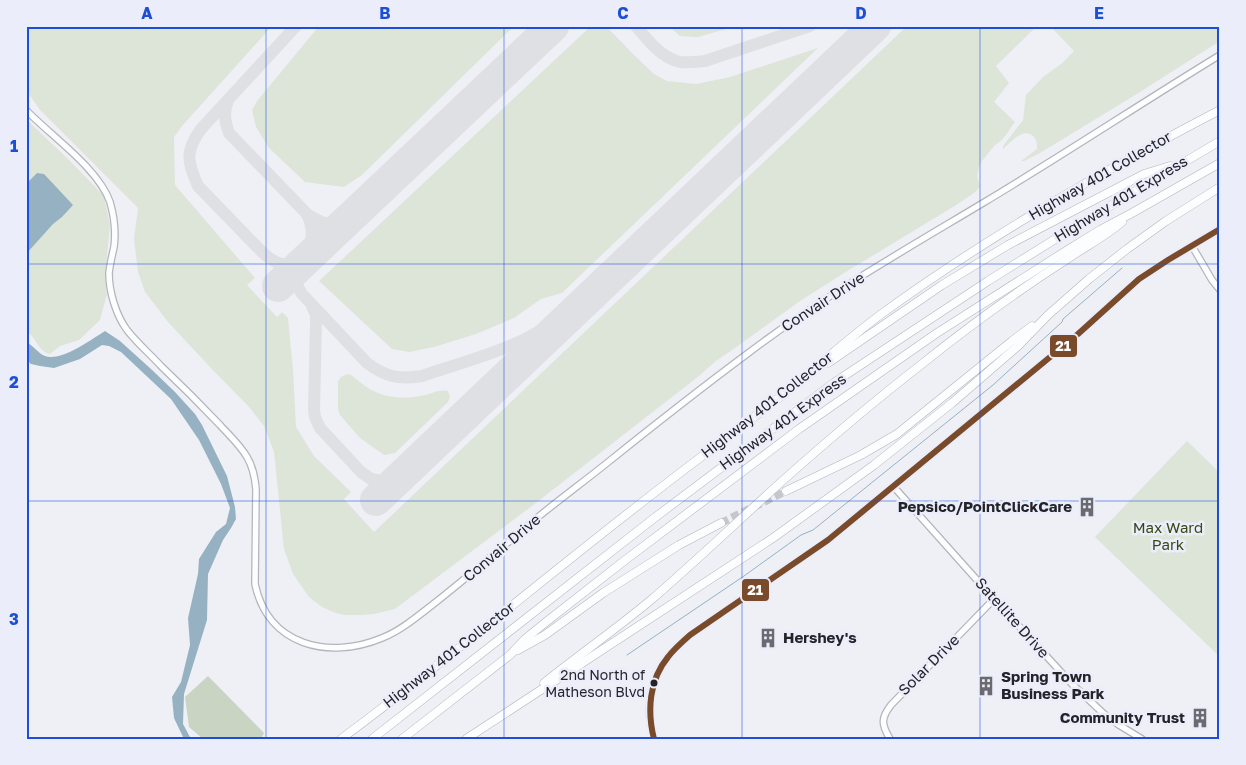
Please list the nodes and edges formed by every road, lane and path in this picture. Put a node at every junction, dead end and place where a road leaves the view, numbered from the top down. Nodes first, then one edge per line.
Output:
1 (1220, 55) edge
2 (26, 110) edge
3 (1220, 110) edge
4 (1220, 141) edge
5 (1184, 161) junction
6 (1220, 163) edge
7 (1220, 187) edge
8 (1132, 213) junction
9 (1220, 229) edge
10 (1192, 246) junction
11 (1220, 290) edge
12 (1048, 315) junction
13 (776, 399) junction
14 (893, 486) junction
15 (786, 491) tunnel mouth
16 (721, 523) tunnel mouth
17 (994, 599) junction
18 (510, 655) junction
19 (511, 709) junction
20 (341, 739) edge
21 (372, 739) edge
22 (402, 739) edge
23 (466, 739) edge
24 (654, 739) edge
25 (890, 739) edge
26 (1142, 739) edge

1 - 2 street, Convair Drive
3 - 13 highway, Highway 401 Collector
4 - 5 highway, Highway 401 Express
5 - 13 highway
5 - 21 highway, Highway 401 Express
6 - 8 highway, Highway 401 Express
7 - 12 highway
8 - 18 highway, Highway 401 Express
8 - 19 highway
9 - 10 street
10 - 11 street
10 - 14 street
12 - 15 highway
12 - 19 highway
13 - 20 highway, Highway 401 Collector
14 - 17 street, Satellite Drive
14 - 24 street
16 - 18 highway
17 - 25 street, Solar Drive
17 - 26 street, Satellite Drive
18 - 22 highway, Highway 401 Express
19 - 23 highway

